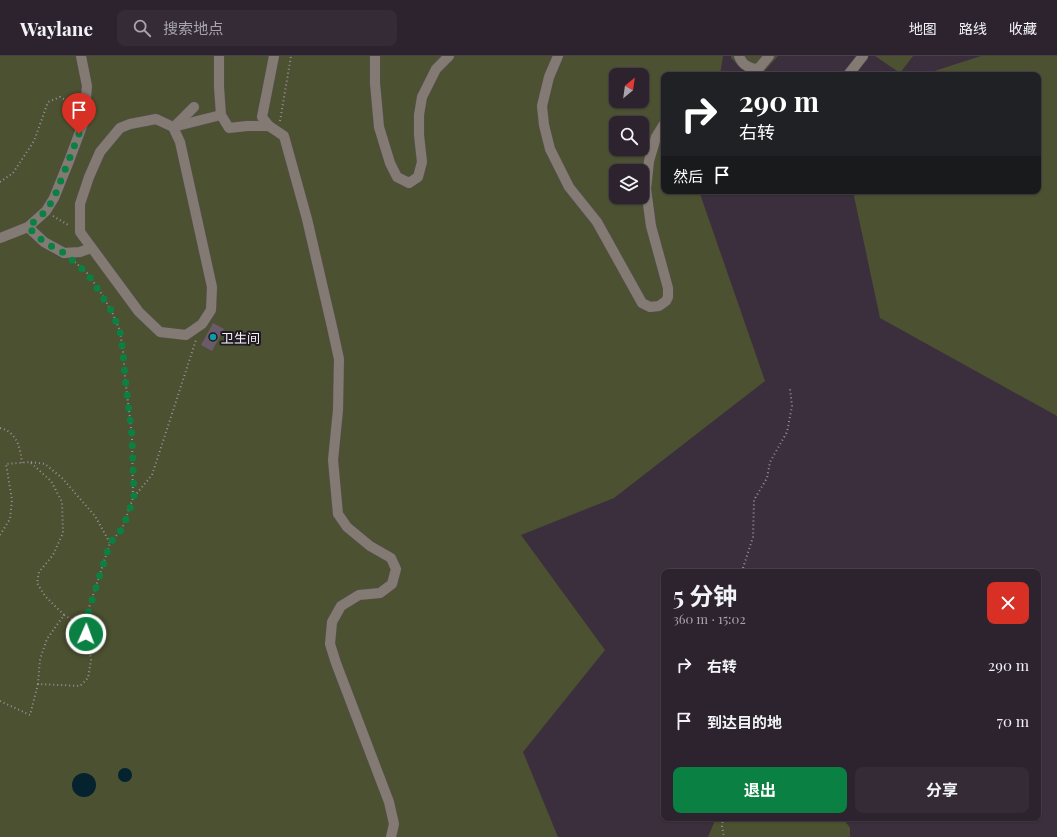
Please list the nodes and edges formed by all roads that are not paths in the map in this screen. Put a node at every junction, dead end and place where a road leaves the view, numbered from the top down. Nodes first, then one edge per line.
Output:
1 (81, 56) edge
2 (219, 56) edge
3 (274, 56) edge
4 (375, 56) edge
5 (449, 56) edge
6 (558, 56) edge
7 (739, 56) edge
8 (768, 56) edge
9 (863, 56) edge
10 (850, 72) edge
11 (194, 107) dead end
12 (221, 115) junction
13 (269, 126) junction
14 (173, 127) junction
15 (661, 129) edge
16 (28, 227) junction
17 (0, 238) edge
18 (91, 248) junction
19 (391, 837) edge

1 - 16 street
2 - 12 street
3 - 13 street
4 - 5 street
6 - 15 street
7 - 8 street
9 - 10 street
11 - 14 street
12 - 13 street
12 - 14 street
13 - 19 street
14 - 18 street
14 - 18 street
16 - 17 street
16 - 18 street

